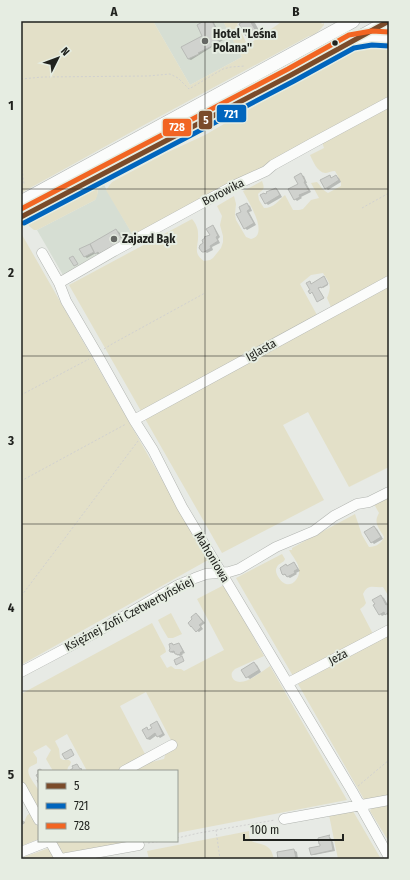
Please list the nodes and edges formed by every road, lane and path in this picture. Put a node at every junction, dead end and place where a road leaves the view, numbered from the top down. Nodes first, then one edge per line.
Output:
1 (353, 21) edge
2 (389, 21) edge
3 (389, 39) edge
4 (352, 42) junction
5 (245, 66) dead end
6 (21, 79) edge
7 (389, 102) edge
8 (21, 166) edge
9 (24, 184) dead end
10 (389, 193) edge
11 (21, 202) edge
12 (362, 208) dead end
13 (21, 217) edge
14 (42, 253) dead end
15 (389, 281) edge
16 (59, 283) junction
17 (205, 293) dead end
18 (98, 354) junction
19 (21, 395) edge
20 (134, 420) junction
21 (143, 434) junction
22 (21, 481) edge
23 (389, 492) edge
24 (222, 573) junction
25 (21, 620) edge
26 (389, 630) edge
27 (21, 672) edge
28 (288, 684) junction
29 (172, 745) dead end
30 (389, 760) edge
31 (126, 770) edge
32 (21, 787) edge
33 (352, 791) junction
34 (389, 800) edge
35 (359, 806) junction
36 (38, 818) edge
37 (284, 818) joint
38 (216, 830) junction
39 (178, 838) edge
40 (47, 842) edge
41 (51, 842) edge
42 (156, 842) edge
43 (139, 845) joint
44 (21, 852) edge
45 (389, 857) edge
46 (61, 859) edge
47 (220, 859) edge

1 - 11 main road
2 - 4 main road
3 - 4 main road
4 - 13 main road
5 - 6 path
7 - 16 street, Borowika
8 - 9 path
10 - 12 path
14 - 16 street, Mahoniowa
15 - 20 street, Iglasta
16 - 18 street, Mahoniowa
17 - 18 path
18 - 19 path
18 - 20 street, Mahoniowa
20 - 21 street, Mahoniowa
20 - 22 path
21 - 24 street, Mahoniowa
21 - 25 path
23 - 24 street, Księżnej Zofii Czetwertyńskiej
24 - 27 street, Księżnej Zofii Czetwertyńskiej
24 - 28 street, Mahoniowa
26 - 28 street, Jeża
28 - 33 street, Mahoniowa
29 - 31 street
30 - 33 path
32 - 36 street
33 - 35 street, Mahoniowa
34 - 35 street
35 - 37 street
35 - 45 street, Mahoniowa
37 - 38 path
38 - 39 path
38 - 47 path
40 - 44 street
41 - 46 street
42 - 43 path
43 - 46 street

